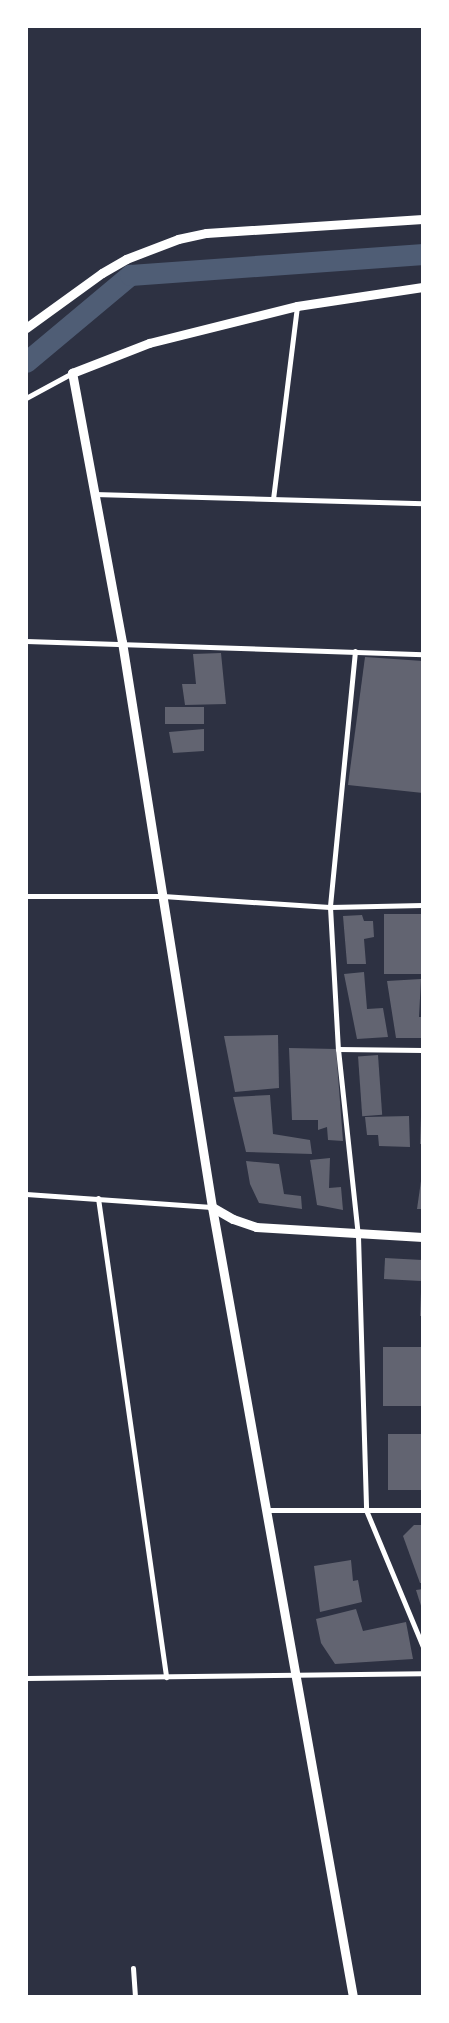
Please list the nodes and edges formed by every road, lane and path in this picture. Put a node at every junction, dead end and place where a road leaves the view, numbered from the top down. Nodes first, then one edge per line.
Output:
1 (423, 219) edge
2 (423, 287) edge
3 (297, 306) junction
4 (26, 328) edge
5 (72, 374) junction
6 (26, 398) edge
7 (94, 494) junction
8 (273, 499) junction
9 (423, 503) edge
10 (26, 641) edge
11 (122, 642) junction
12 (354, 651) junction
13 (423, 654) edge
14 (26, 896) edge
15 (163, 896) junction
16 (423, 905) edge
17 (330, 907) junction
18 (338, 1049) junction
19 (423, 1050) edge
20 (26, 1194) edge
21 (98, 1198) junction
22 (212, 1207) junction
23 (358, 1236) junction
24 (423, 1237) edge
25 (267, 1510) junction
26 (366, 1510) junction
27 (423, 1510) edge
28 (423, 1647) edge
29 (423, 1673) edge
30 (297, 1674) junction
31 (166, 1677) junction
32 (26, 1678) edge
33 (133, 1968) dead end
34 (135, 1997) edge
35 (353, 1997) edge

1 - 4 street
2 - 3 street
3 - 5 street
3 - 8 street
5 - 6 street
5 - 7 street
7 - 8 street
7 - 11 street
8 - 9 street
10 - 11 street
11 - 12 street
11 - 15 street
12 - 13 street
12 - 17 street
14 - 15 street
15 - 17 street
15 - 22 street
16 - 17 street
17 - 18 street
18 - 19 street
18 - 23 street
20 - 21 street
21 - 22 street
21 - 31 street
22 - 23 street
22 - 25 street
23 - 24 street
23 - 26 street
25 - 26 street
25 - 30 street
26 - 27 street
26 - 28 street
29 - 30 street
30 - 31 street
30 - 35 street
31 - 32 street
33 - 34 street

